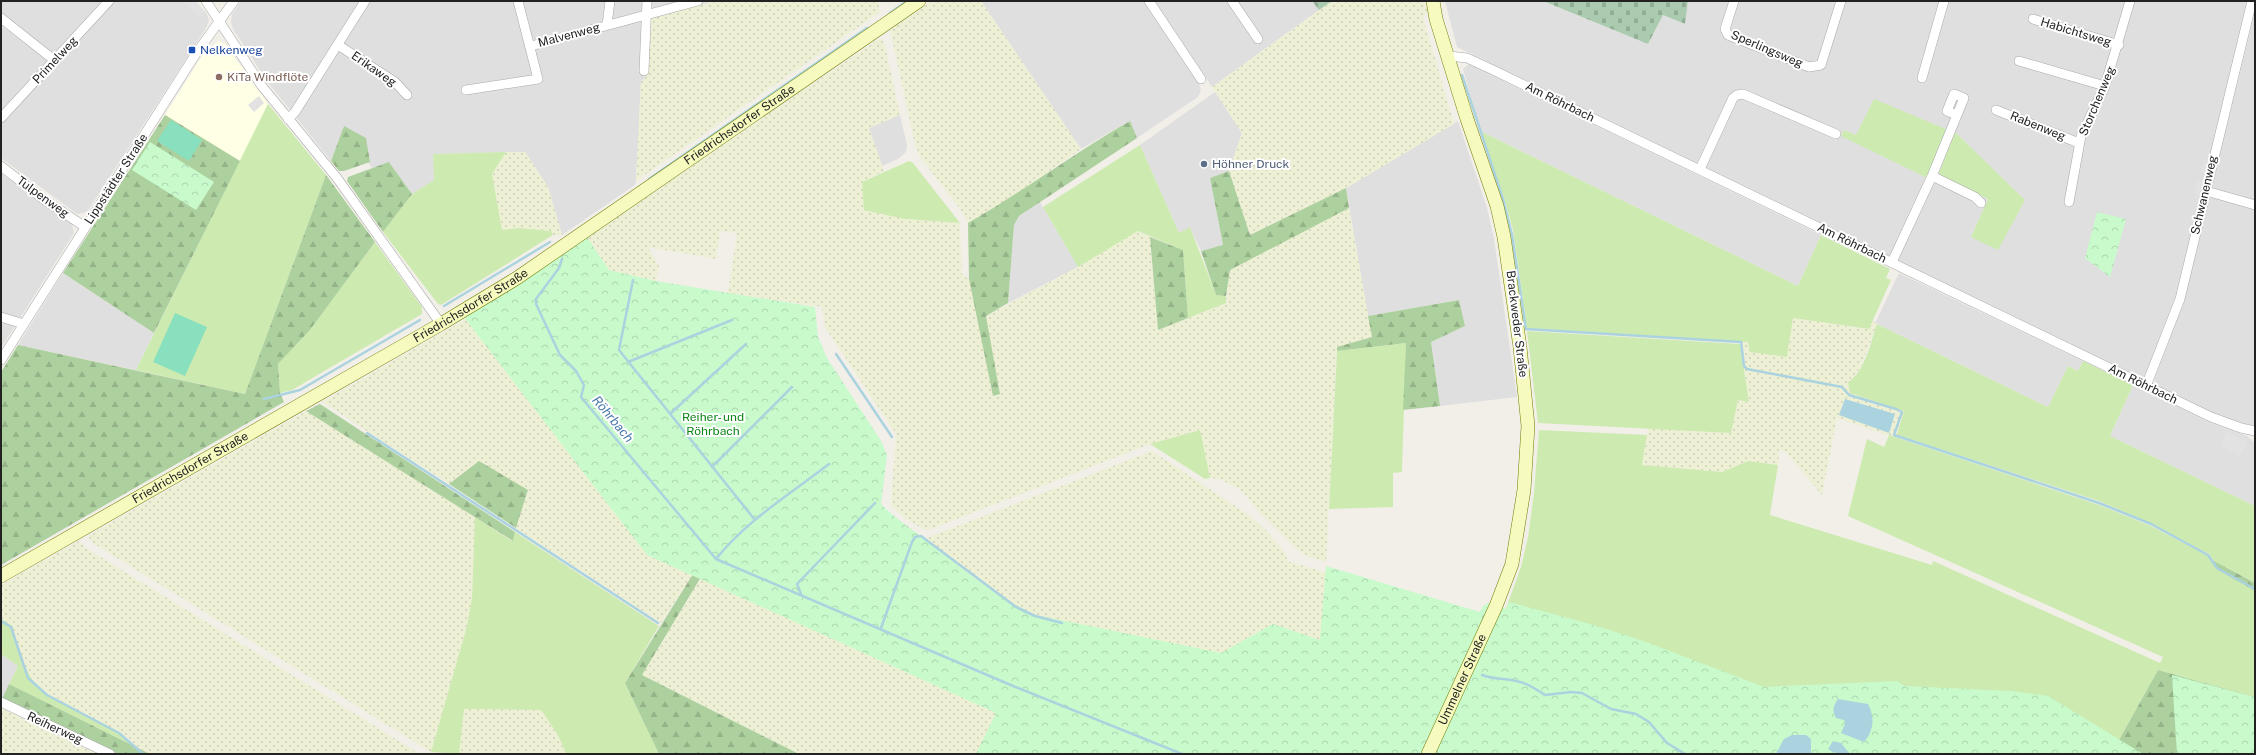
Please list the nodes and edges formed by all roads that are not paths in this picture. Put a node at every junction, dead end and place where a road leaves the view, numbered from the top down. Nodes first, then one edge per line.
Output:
1 (109, 1) edge
2 (206, 1) edge
3 (234, 1) edge
4 (365, 1) edge
5 (518, 1) edge
6 (610, 1) edge
7 (647, 1) edge
8 (698, 1) edge
9 (919, 1) edge
10 (1149, 1) edge
11 (1232, 1) edge
12 (1433, 1) edge
13 (1437, 1) edge
14 (1734, 1) edge
15 (1841, 1) edge
16 (1944, 1) edge
17 (2252, 1) edge
18 (2127, 2) edge
19 (647, 14) junction
20 (1, 18) edge
21 (2032, 19) dead end
22 (220, 21) junction
23 (608, 25) junction
24 (1258, 40) dead end
25 (338, 45) junction
26 (2119, 45) junction
27 (531, 46) junction
28 (1448, 51) junction
29 (54, 60) junction
30 (2019, 61) dead end
31 (644, 71) dead end
32 (1922, 78) dead end
33 (1201, 79) dead end
34 (2105, 86) junction
35 (466, 90) dead end
36 (407, 95) dead end
37 (1996, 110) dead end
38 (1957, 115) dead end
39 (1, 118) edge
40 (288, 119) junction
41 (1836, 134) dead end
42 (2079, 143) junction
43 (1, 166) edge
44 (1700, 169) junction
45 (1932, 176) junction
46 (2206, 191) junction
47 (2069, 202) dead end
48 (1981, 203) dead end
49 (2255, 205) edge
50 (85, 227) junction
51 (1892, 262) junction
52 (1, 317) edge
53 (24, 324) junction
54 (441, 324) junction
55 (1, 360) edge
56 (2146, 386) junction
57 (2255, 431) edge
58 (1, 576) edge
59 (1496, 606) joint
60 (1, 702) edge
61 (110, 754) edge
62 (1428, 754) edge

1 - 29 street, Primelweg
2 - 22 street
3 - 22 street, Lippstädter Straße
4 - 25 street, Erikaweg
5 - 27 street
6 - 23 street, Malvenweg
7 - 19 street
8 - 19 street, Malvenweg
9 - 54 main road, Friedrichsdorfer Straße
10 - 33 street
11 - 24 street
12 - 28 main road, Brackweder Straße
13 - 28 main road, Brackweder Straße
14 - 15 street, Sperlingsweg
16 - 32 street
17 - 46 street, Schwanenweg
18 - 26 street, Storchenweg
19 - 23 street, Malvenweg
19 - 31 street
20 - 29 street
21 - 26 street, Habichtsweg
22 - 40 street
22 - 50 street, Lippstädter Straße
23 - 27 street, Malvenweg
25 - 36 street, Erikaweg
25 - 40 street, Erikaweg
26 - 34 street, Storchenweg
27 - 35 street
28 - 44 street, Am Röhrbach
28 - 59 main road, Brackweder Straße
29 - 39 street, Primelweg
30 - 34 street
34 - 42 street, Storchenweg
37 - 42 street, Rabenweg
38 - 45 street
40 - 54 street
41 - 44 street
42 - 47 street, Storchenweg
43 - 50 street, Tulpenweg
44 - 51 street, Am Röhrbach
45 - 48 street
45 - 51 street
46 - 49 street
46 - 56 street, Schwanenweg
50 - 53 street, Lippstädter Straße
51 - 56 street, Am Röhrbach
52 - 53 street
53 - 55 street, Lippstädter Straße
54 - 58 main road, Friedrichsdorfer Straße
56 - 57 street, Am Röhrbach
59 - 62 main road, Ummelner Straße
60 - 61 street, Reiherweg

